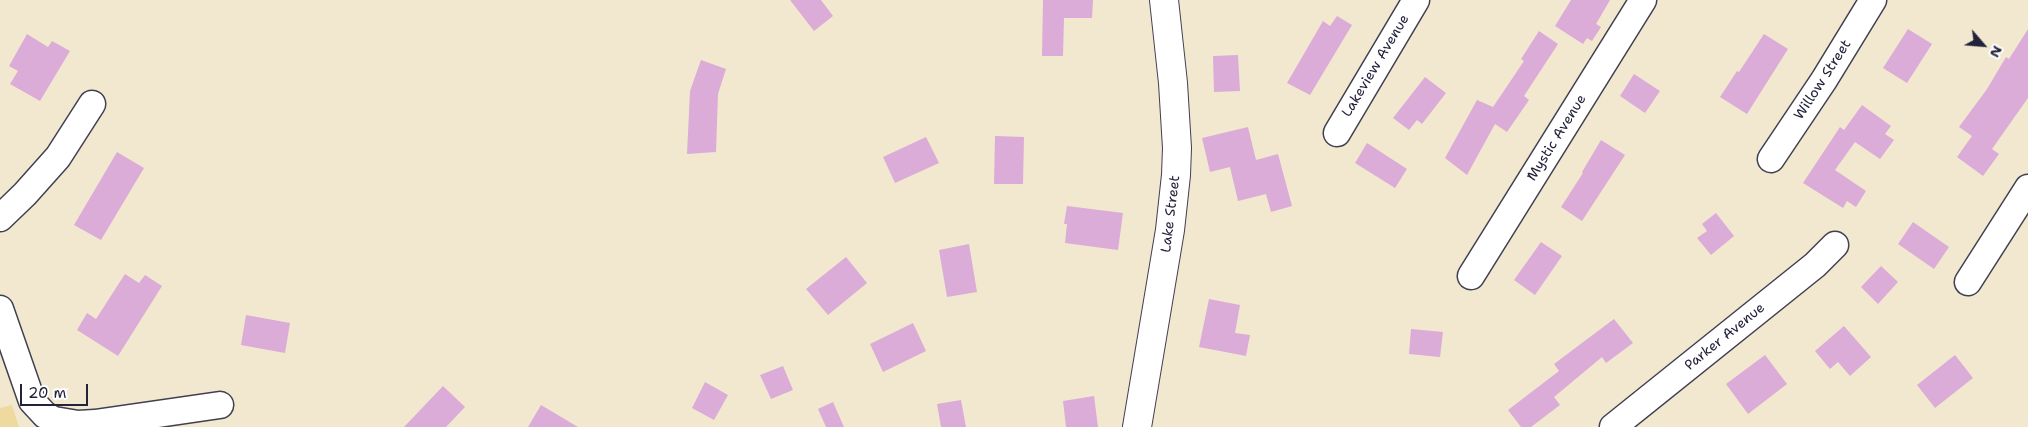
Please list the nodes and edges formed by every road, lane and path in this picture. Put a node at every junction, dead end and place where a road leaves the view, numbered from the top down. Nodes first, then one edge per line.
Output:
1 (1164, 0) edge
2 (1416, 0) edge
3 (1644, 0) edge
4 (1873, 0) edge
5 (92, 104) dead end
6 (1337, 133) dead end
7 (1771, 159) dead end
8 (2028, 188) edge
9 (0, 218) edge
10 (1836, 245) dead end
11 (1471, 276) dead end
12 (1968, 282) dead end
13 (0, 309) edge
14 (220, 405) dead end
15 (1137, 427) edge
16 (1613, 427) edge

1 - 15 street, Lake Street
2 - 6 street, Lakeview Avenue
3 - 11 street, Mystic Avenue
4 - 7 street, Willow Street
5 - 9 street
8 - 12 street
10 - 16 street, Parker Avenue
13 - 14 street

